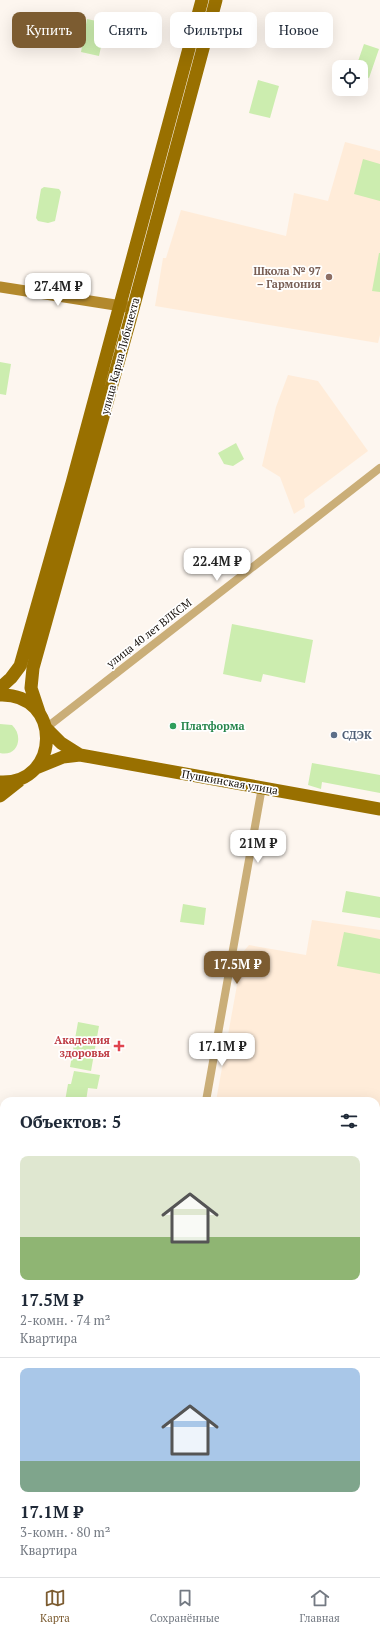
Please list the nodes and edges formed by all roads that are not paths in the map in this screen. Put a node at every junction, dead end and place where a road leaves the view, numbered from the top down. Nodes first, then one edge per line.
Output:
1 (202, 0) edge
2 (216, 0) edge
3 (0, 287) edge
4 (127, 307) junction
5 (380, 468) edge
6 (0, 688) edge
7 (0, 695) edge
8 (39, 712) junction
9 (46, 728) junction
10 (80, 755) junction
11 (36, 768) junction
12 (22, 779) junction
13 (0, 782) edge
14 (262, 788) junction
15 (0, 796) edge
16 (380, 809) edge
17 (207, 1097) edge

1 - 4 main road, улица Карла Либкнехта
2 - 4 main road, улица Карла Либкнехта
3 - 4 street
4 - 6 main road, улица Карла Либкнехта
4 - 8 main road, улица Карла Либкнехта
5 - 9 street, улица 40 лет ВЛКСМ
7 - 8 main road
8 - 9 main road, улица Карла Либкнехта
9 - 10 main road, Пушкинская улица
9 - 11 main road
10 - 11 main road, Пушкинская улица
10 - 14 main road, Пушкинская улица
11 - 12 main road
12 - 13 main road
12 - 15 main road
14 - 16 main road, Пушкинская улица
14 - 17 street

